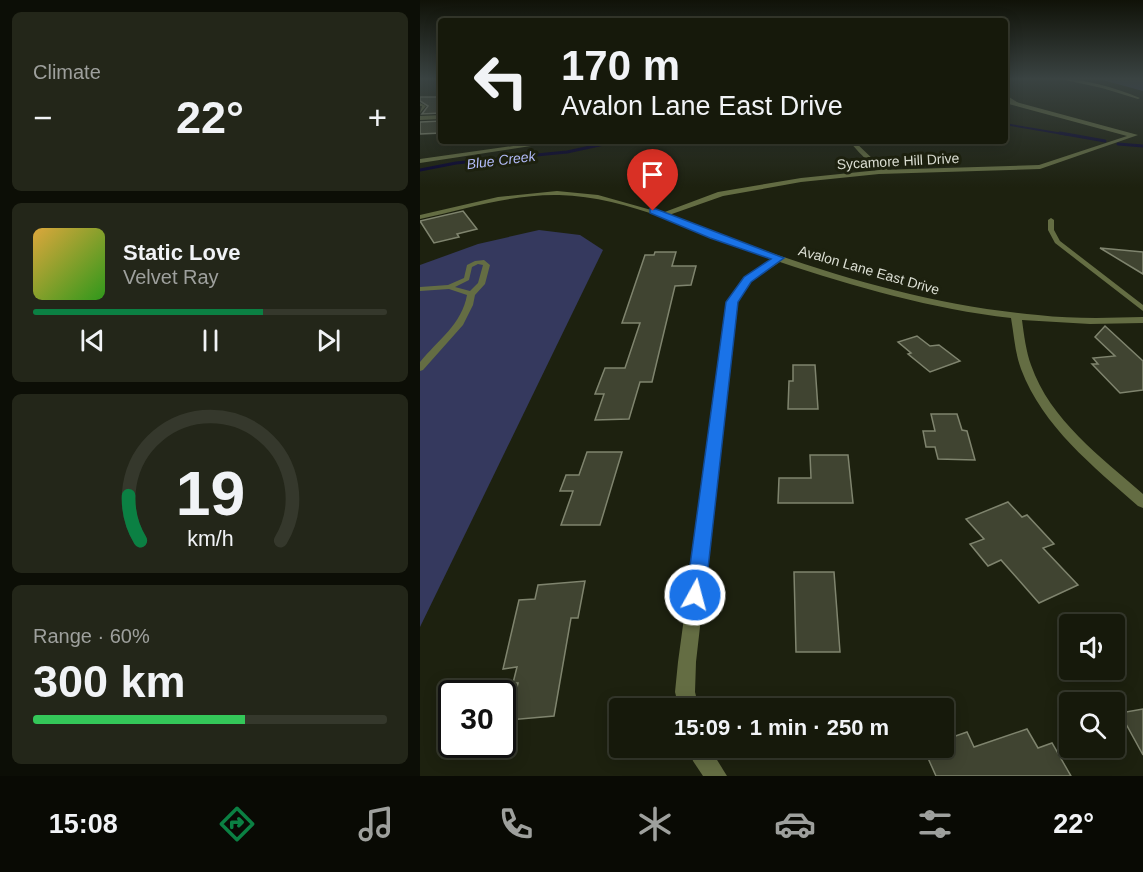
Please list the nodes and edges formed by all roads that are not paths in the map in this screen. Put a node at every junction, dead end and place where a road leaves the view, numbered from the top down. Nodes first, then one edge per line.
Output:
1 (1052, 114) edge
2 (438, 117) edge
3 (420, 118) edge
4 (1139, 136) edge
5 (540, 144) edge
6 (854, 144) edge
7 (420, 161) edge
8 (886, 171) junction
9 (663, 215) junction
10 (420, 217) edge
11 (1051, 220) dead end
12 (779, 258) junction
13 (449, 287) junction
14 (420, 289) edge
15 (471, 294) junction
16 (1143, 309) edge
17 (1016, 317) junction
18 (1143, 320) edge
19 (420, 368) edge
20 (1143, 502) edge
21 (686, 698) edge
22 (703, 758) edge
23 (716, 776) edge

1 - 4 street
2 - 3 street
4 - 8 street, Sycamore Hill Drive
5 - 7 street
6 - 8 lane
8 - 9 street, Sycamore Hill Drive
9 - 10 street, Avalon Lane East Drive
9 - 12 street, Avalon Lane East Drive
11 - 16 lane
12 - 17 street, Avalon Lane East Drive
12 - 21 street
13 - 14 lane
13 - 15 lane
13 - 15 lane
15 - 19 lane
17 - 18 street, Avalon Lane East Drive
17 - 20 street
22 - 23 street

